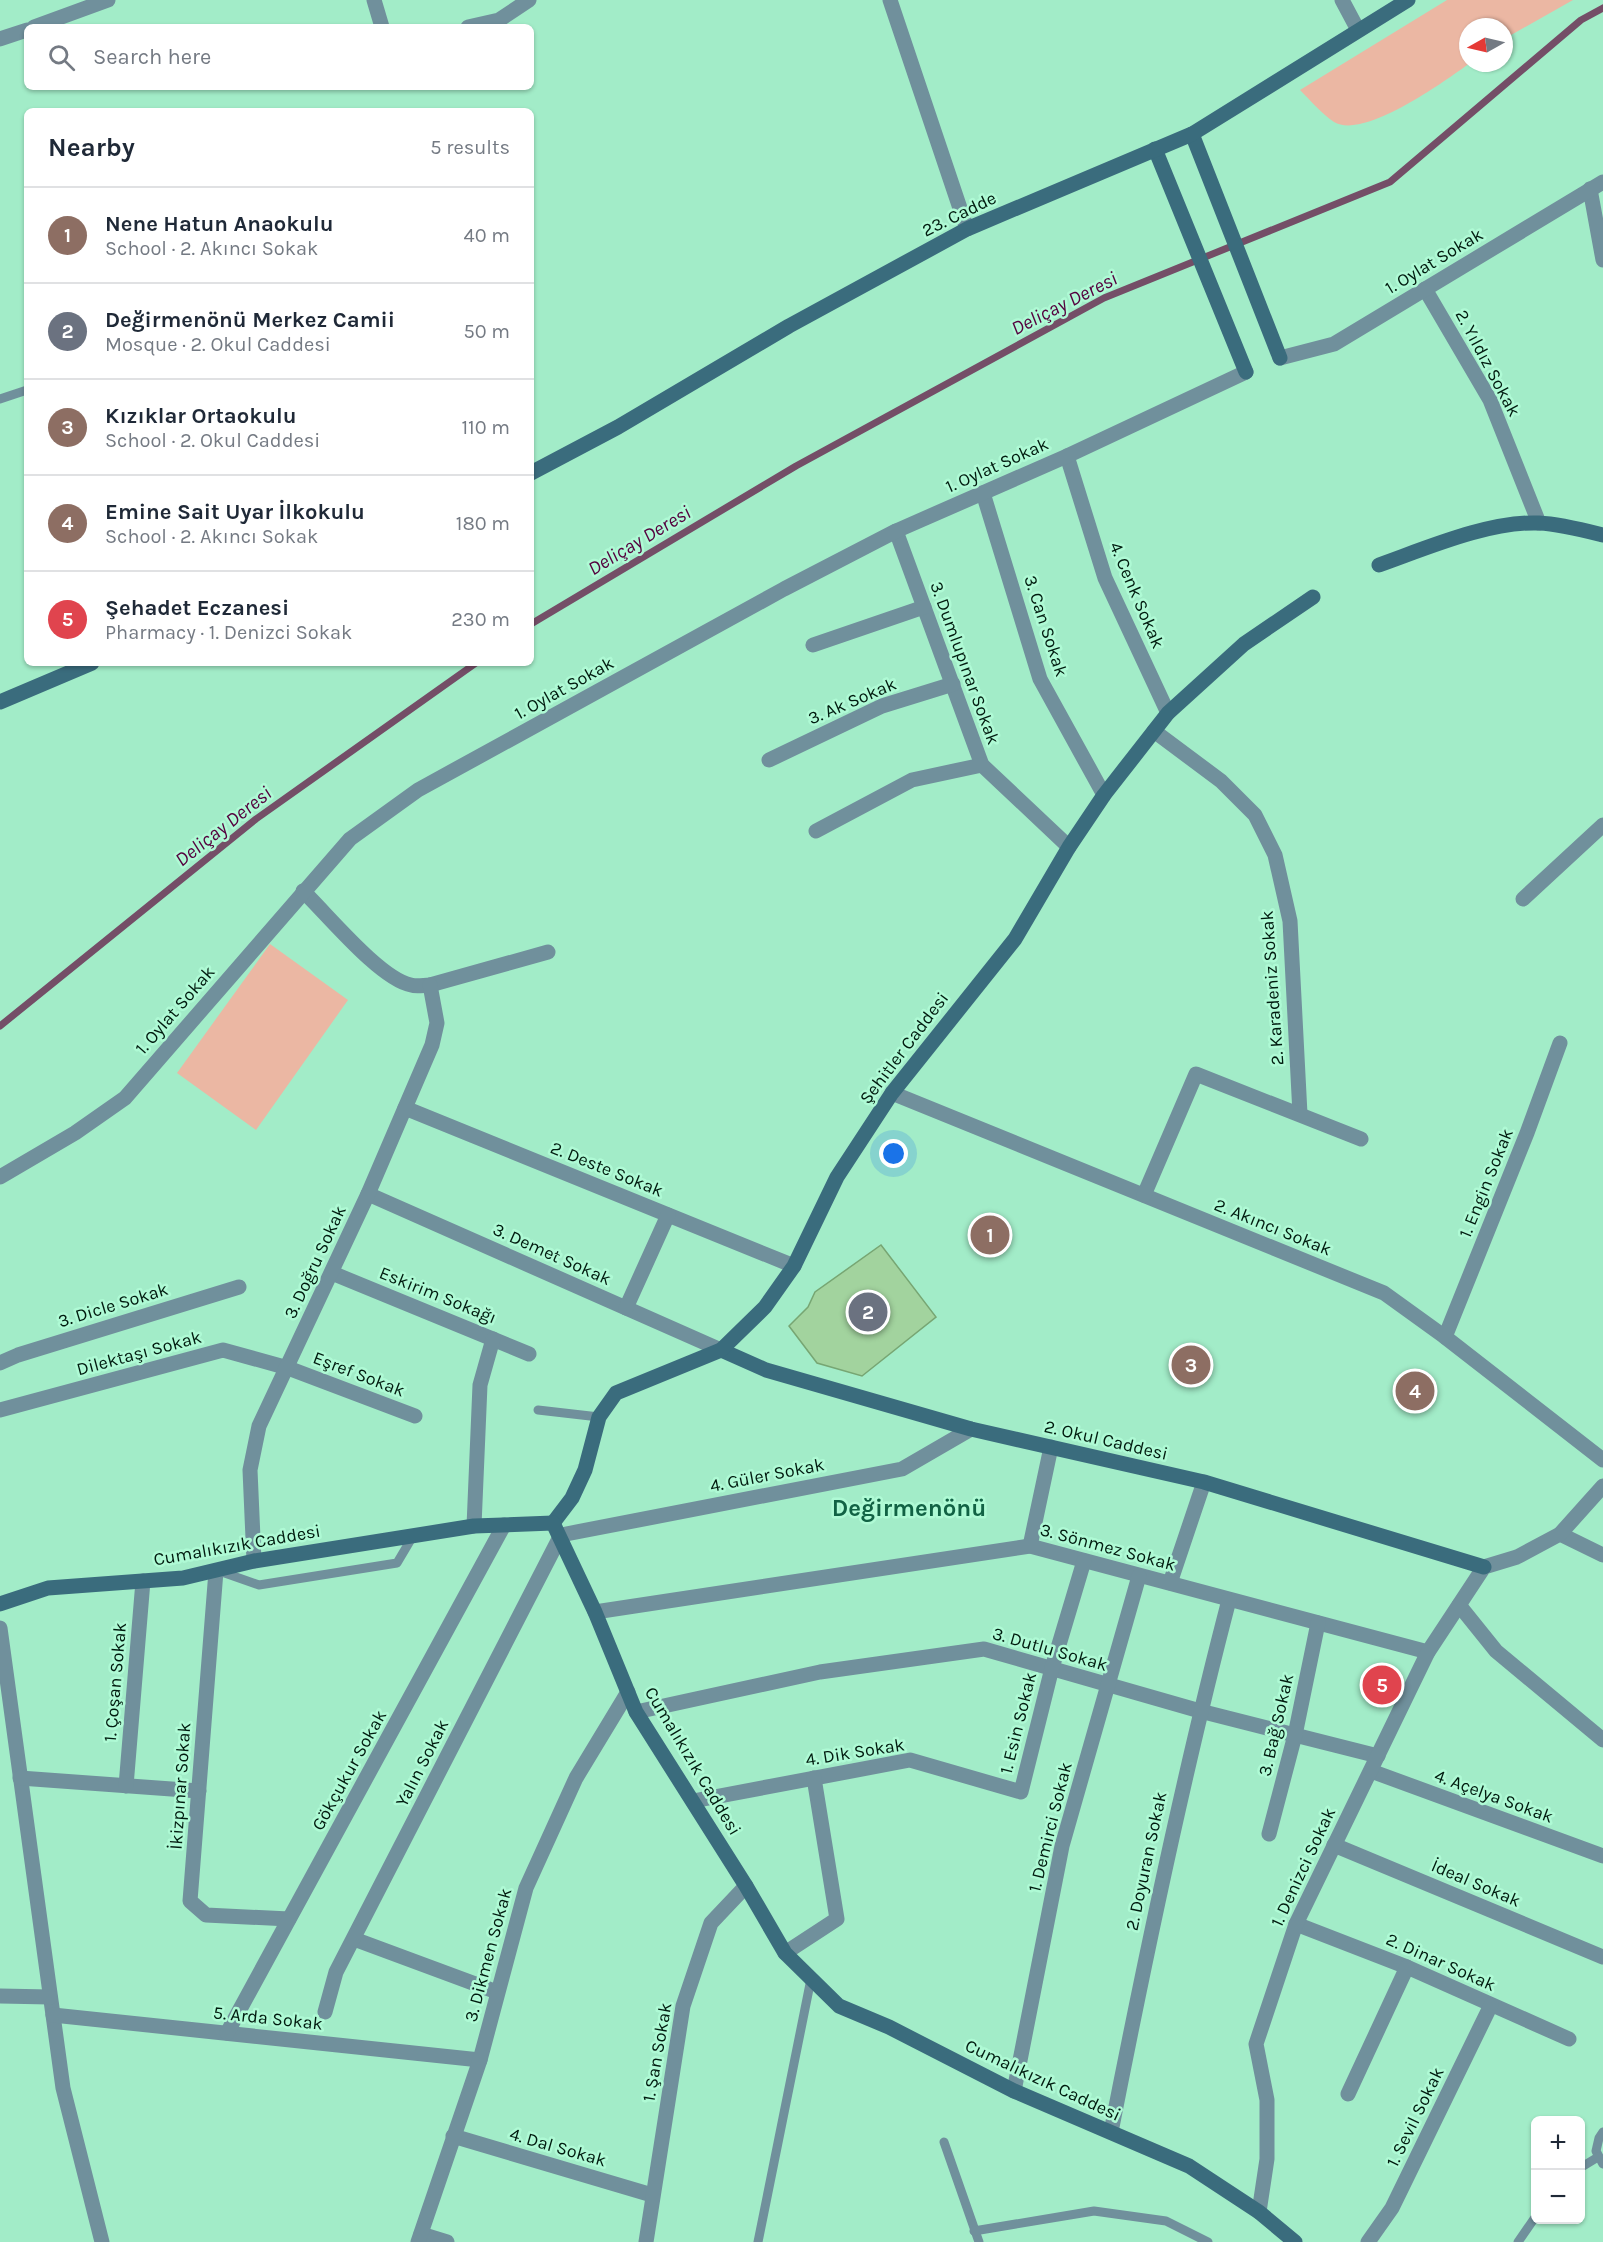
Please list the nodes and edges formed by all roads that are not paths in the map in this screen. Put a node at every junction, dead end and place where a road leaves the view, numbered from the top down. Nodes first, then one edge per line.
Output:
1 (108, 0) edge
2 (374, 0) edge
3 (529, 0) edge
4 (890, 0) edge
5 (1342, 0) edge
6 (1408, 0) edge
7 (42, 24) edge
8 (381, 24) edge
9 (481, 24) edge
10 (1358, 30) junction
11 (24, 31) edge
12 (0, 39) edge
13 (1192, 134) junction
14 (1155, 149) junction
15 (1596, 186) edge
16 (967, 229) junction
17 (1602, 252) edge
18 (1425, 289) junction
19 (24, 391) edge
20 (0, 399) edge
21 (1067, 456) junction
22 (534, 470) edge
23 (983, 493) junction
24 (1539, 523) junction
25 (896, 531) junction
26 (1603, 535) edge
27 (1379, 565) dead end
28 (1313, 597) dead end
29 (924, 607) junction
30 (813, 645) dead end
31 (85, 666) edge
32 (953, 684) junction
33 (0, 702) edge
34 (1168, 713) junction
35 (1154, 731) junction
36 (769, 760) dead end
37 (982, 765) junction
38 (1104, 795) junction
39 (1603, 825) edge
40 (816, 831) dead end
41 (1069, 847) junction
42 (303, 891) junction
43 (1523, 899) dead end
44 (548, 952) dead end
45 (430, 985) junction
46 (1560, 1043) dead end
47 (892, 1093) junction
48 (405, 1107) junction
49 (1300, 1114) junction
50 (1361, 1139) dead end
51 (0, 1177) edge
52 (368, 1194) junction
53 (1144, 1195) junction
54 (668, 1215) junction
55 (794, 1266) junction
56 (332, 1273) junction
57 (239, 1287) dead end
58 (626, 1308) junction
59 (1445, 1337) junction
60 (493, 1339) junction
61 (721, 1350) junction
62 (529, 1354) dead end
63 (0, 1363) edge
64 (288, 1368) junction
65 (0, 1410) edge
66 (538, 1410) dead end
67 (415, 1416) dead end
68 (599, 1417) junction
69 (972, 1429) junction
70 (1051, 1447) junction
71 (1603, 1460) edge
72 (1204, 1482) junction
73 (1603, 1486) edge
74 (504, 1525) junction
75 (474, 1526) junction
76 (557, 1529) junction
77 (1560, 1534) junction
78 (414, 1535) junction
79 (1029, 1546) junction
80 (1603, 1555) edge
81 (254, 1561) junction
82 (1084, 1561) junction
83 (1484, 1567) junction
84 (216, 1570) junction
85 (1139, 1576) junction
86 (143, 1581) junction
87 (1170, 1583) junction
88 (1229, 1600) junction
89 (0, 1604) edge
90 (1459, 1605) junction
91 (595, 1612) junction
92 (1318, 1623) junction
93 (0, 1628) edge
94 (1428, 1652) junction
95 (1052, 1668) junction
96 (1108, 1686) junction
97 (628, 1692) junction
98 (1200, 1711) junction
99 (636, 1712) junction
100 (1295, 1735) junction
101 (1603, 1740) edge
102 (1378, 1756) junction
103 (1371, 1772) junction
104 (20, 1778) junction
105 (814, 1778) junction
106 (126, 1786) junction
107 (199, 1791) junction
108 (1021, 1792) joint
109 (693, 1801) junction
110 (1269, 1834) dead end
111 (1334, 1845) junction
112 (1603, 1856) edge
113 (746, 1886) junction
114 (289, 1919) junction
115 (1296, 1924) junction
116 (354, 1939) junction
117 (784, 1953) junction
118 (1603, 1957) edge
119 (1407, 1967) junction
120 (811, 1978) junction
121 (498, 1992) junction
122 (0, 1996) edge
123 (50, 1997) junction
124 (1491, 2005) junction
125 (325, 2012) dead end
126 (53, 2015) junction
127 (227, 2033) junction
128 (1569, 2039) dead end
129 (480, 2060) junction
130 (1014, 2091) junction
131 (1348, 2094) dead end
132 (1110, 2132) junction
133 (1603, 2132) edge
134 (453, 2136) junction
135 (944, 2142) dead end
136 (1601, 2161) edge
137 (1585, 2167) edge
138 (652, 2195) junction
139 (1259, 2212) junction
140 (1531, 2223) edge
141 (974, 2231) junction
142 (420, 2238) edge
143 (102, 2242) edge
144 (447, 2242) edge
145 (646, 2242) edge
146 (758, 2242) edge
147 (979, 2242) edge
148 (1208, 2242) edge
149 (1295, 2242) edge
150 (1368, 2242) edge
151 (1518, 2242) edge

1 - 7 street
2 - 8 street
3 - 9 street
4 - 16 street
5 - 10 street
6 - 10 street, 23. Cadde
10 - 13 street, 23. Cadde
11 - 12 street
13 - 14 street, 23. Cadde
13 - 18 street, 1. Oylat Sokak
14 - 16 street, 23. Cadde
14 - 21 street, 1. Oylat Sokak
15 - 17 street
15 - 18 street, 1. Oylat Sokak
16 - 22 street, 23. Cadde
18 - 24 street, 2. Yıldız Sokak
19 - 20 lane
21 - 23 street, 1. Oylat Sokak
21 - 34 street, 4. Cenk Sokak
23 - 25 street, 1. Oylat Sokak
23 - 38 street, 3. Can Sokak
24 - 26 street
24 - 27 street
25 - 29 street, 3. Dumlupınar Sokak
25 - 42 street, 1. Oylat Sokak
28 - 34 street, Şehitler Caddesi
29 - 30 street
29 - 32 street, 3. Dumlupınar Sokak
31 - 33 street
32 - 36 street, 3. Ak Sokak
32 - 37 street, 3. Dumlupınar Sokak
34 - 35 street, Şehitler Caddesi
35 - 38 street, Şehitler Caddesi
35 - 49 street, 2. Karadeniz Sokak
37 - 40 street
37 - 41 street, 3. Dumlupınar Sokak
38 - 41 street, Şehitler Caddesi
39 - 43 street
41 - 47 street, Şehitler Caddesi
42 - 45 street
42 - 51 street, 1. Oylat Sokak
44 - 45 street
45 - 48 street, 3. Doğru Sokak
46 - 59 street, 1. Engin Sokak
47 - 53 street, 2. Akıncı Sokak
47 - 55 street, Şehitler Caddesi
48 - 52 street, 3. Doğru Sokak
48 - 54 street, 2. Deste Sokak
49 - 50 street
49 - 53 street
52 - 56 street, 3. Doğru Sokak
52 - 58 street, 3. Demet Sokak
53 - 59 street, 2. Akıncı Sokak
54 - 55 street, 2. Deste Sokak
54 - 58 street
55 - 61 street, Şehitler Caddesi
56 - 60 street, Eskirim Sokağı
56 - 64 street, 3. Doğru Sokak
57 - 63 street, 3. Dicle Sokak
58 - 61 street, 3. Demet Sokak
59 - 71 street, 2. Akıncı Sokak
60 - 62 street, Eskirim Sokağı
60 - 75 street
61 - 68 street, Şehitler Caddesi
61 - 69 street, 2. Okul Caddesi
64 - 65 street, Dilektaşı Sokak
64 - 67 street, Eşref Sokak
64 - 81 street, 3. Doğru Sokak
66 - 68 lane
68 - 76 street, Şehitler Caddesi
69 - 70 street, 2. Okul Caddesi
69 - 76 street, 4. Güler Sokak
70 - 72 street, 2. Okul Caddesi
70 - 79 street
72 - 83 street, 2. Okul Caddesi
72 - 87 street
73 - 77 street
74 - 75 street, Cumalıkızık Caddesi
74 - 76 street, Cumalıkızık Caddesi
74 - 114 street, Gökçukur Sokak
75 - 78 street, Cumalıkızık Caddesi
76 - 91 street, Cumalıkızık Caddesi
76 - 116 street, Yalın Sokak
77 - 80 street
77 - 83 street
78 - 81 street, Cumalıkızık Caddesi
78 - 84 lane
79 - 82 street, 3. Sönmez Sokak
79 - 91 street, 3. Sönmez Sokak
81 - 84 street, Cumalıkızık Caddesi
82 - 85 street, 3. Sönmez Sokak
82 - 95 street, 1. Esin Sokak
83 - 90 street, 1. Denizci Sokak
84 - 86 street, Cumalıkızık Caddesi
84 - 107 street, İkizpınar Sokak
85 - 87 street, 3. Sönmez Sokak
85 - 96 street, 1. Demirci Sokak
86 - 89 street, Cumalıkızık Caddesi
86 - 106 street, 1. Çoşan Sokak
87 - 88 street, 3. Sönmez Sokak
88 - 92 street, 3. Sönmez Sokak
88 - 98 street, 2. Doyuran Sokak
90 - 94 street, 1. Denizci Sokak
90 - 101 street
91 - 97 street, Cumalıkızık Caddesi
92 - 94 street, 3. Sönmez Sokak
92 - 100 street, 3. Bağ Sokak
93 - 104 street
94 - 102 street, 1. Denizci Sokak
95 - 96 street, 3. Dutlu Sokak
95 - 99 street, 3. Dutlu Sokak
95 - 108 street, 1. Esin Sokak
96 - 98 street, 3. Dutlu Sokak
96 - 130 street, 1. Demirci Sokak
97 - 99 street, Cumalıkızık Caddesi
97 - 121 street, 3. Dikmen Sokak
98 - 100 street, 3. Dutlu Sokak
98 - 132 street, 2. Doyuran Sokak
99 - 109 street, Cumalıkızık Caddesi
100 - 102 street, 3. Dutlu Sokak
100 - 110 street, 3. Bağ Sokak
102 - 103 street, 1. Denizci Sokak
103 - 111 street, 1. Denizci Sokak
103 - 112 street, 4. Açelya Sokak
104 - 106 street
104 - 123 street
105 - 108 street, 4. Dik Sokak
105 - 109 street, 4. Dik Sokak
105 - 117 street
106 - 107 street
107 - 114 street, İkizpınar Sokak
109 - 113 street, Cumalıkızık Caddesi
111 - 115 street, 1. Denizci Sokak
111 - 118 street, İdeal Sokak
113 - 117 street, Cumalıkızık Caddesi
113 - 138 street, 1. Şan Sokak
114 - 127 street, Gökçukur Sokak
115 - 119 street, 2. Dinar Sokak
115 - 139 street, 1. Denizci Sokak
116 - 121 street
116 - 125 street, Yalın Sokak
117 - 120 street, Cumalıkızık Caddesi
119 - 124 street, 2. Dinar Sokak
119 - 131 street
120 - 130 street, Cumalıkızık Caddesi
120 - 146 lane
121 - 129 street, 3. Dikmen Sokak
122 - 123 street
123 - 126 street
124 - 128 street, 2. Dinar Sokak
124 - 150 street, 1. Sevil Sokak
126 - 127 street, 5. Arda Sokak
126 - 143 street
127 - 129 street, 5. Arda Sokak
129 - 134 street, 3. Dikmen Sokak
130 - 132 street, Cumalıkızık Caddesi
132 - 139 street, Cumalıkızık Caddesi
133 - 136 lane
134 - 138 street, 4. Dal Sokak
134 - 142 street, 3. Dikmen Sokak
135 - 141 lane
136 - 137 lane
138 - 145 street, 1. Şan Sokak
139 - 149 street, Cumalıkızık Caddesi
140 - 151 lane
141 - 147 lane
141 - 148 lane
142 - 144 street

